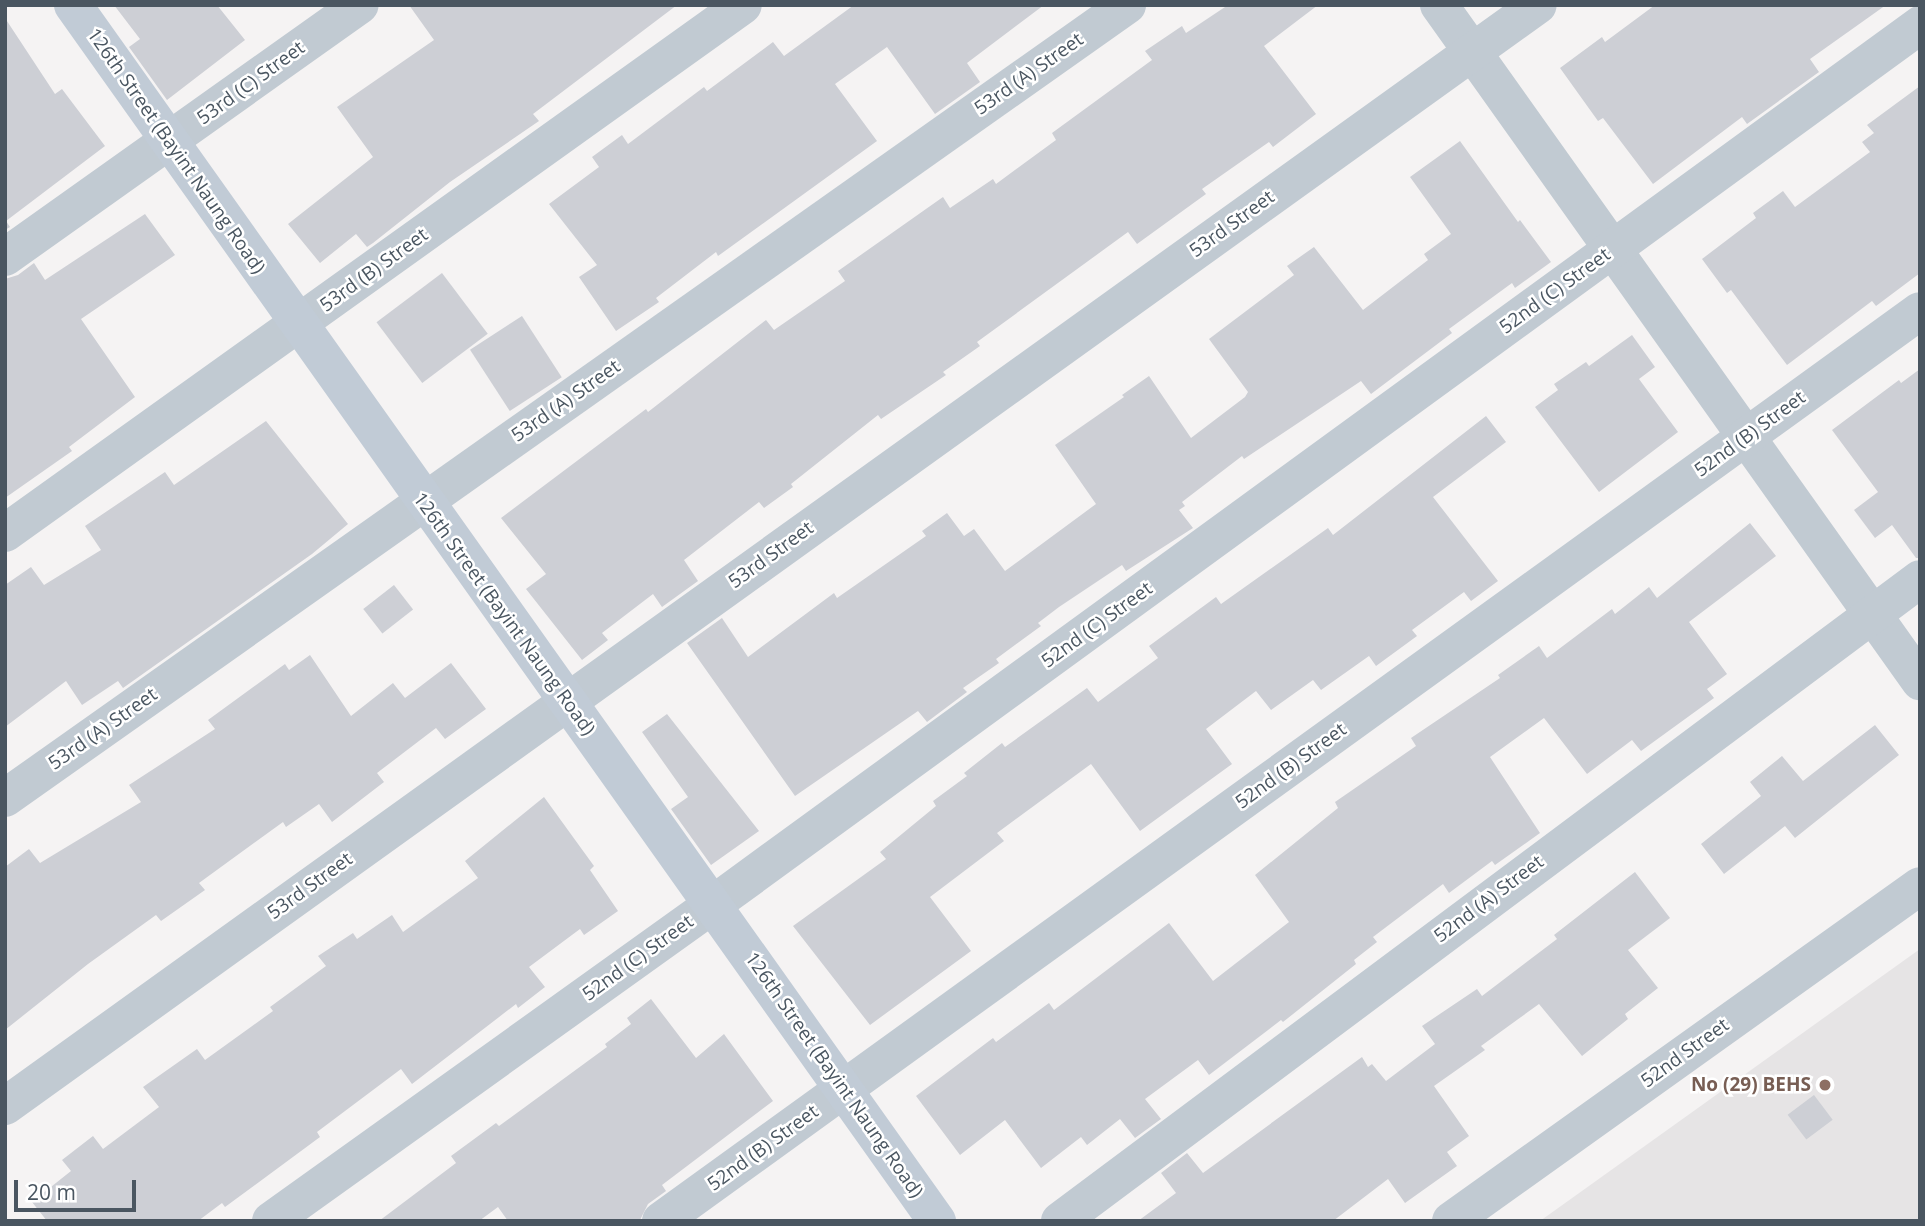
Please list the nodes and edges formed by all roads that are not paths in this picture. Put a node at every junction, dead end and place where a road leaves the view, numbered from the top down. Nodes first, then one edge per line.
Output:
1 (73, 5) edge
2 (359, 5) edge
3 (743, 5) edge
4 (1127, 5) edge
5 (1439, 5) edge
6 (1538, 5) edge
7 (1920, 25) edge
8 (1472, 52) junction
9 (168, 142) junction
10 (1613, 249) junction
11 (5, 257) edge
12 (1920, 311) edge
13 (298, 324) junction
14 (1746, 436) junction
15 (424, 501) junction
16 (5, 533) edge
17 (1920, 579) edge
18 (1872, 613) junction
19 (1920, 681) edge
20 (567, 701) junction
21 (5, 798) edge
22 (1920, 886) edge
23 (712, 905) junction
24 (844, 1090) junction
25 (5, 1106) edge
26 (271, 1221) edge
27 (661, 1221) edge
28 (937, 1221) edge
29 (1060, 1221) edge
30 (1451, 1221) edge

1 - 9 street, 126th Street (Bayint Naung Road)
2 - 9 street, 53rd (C) Street
3 - 13 street, 53rd (B) Street
4 - 15 street, 53rd (A) Street
5 - 8 street
6 - 8 street, 53rd Street
7 - 10 street, 52nd (C) Street
8 - 10 street
8 - 20 street, 53rd Street
9 - 11 street, 53rd (C) Street
9 - 13 street, 126th Street (Bayint Naung Road)
10 - 14 street
10 - 23 street, 52nd (C) Street
12 - 14 street, 52nd (B) Street
13 - 15 street, 126th Street (Bayint Naung Road)
13 - 16 street, 53rd (B) Street
14 - 18 street
14 - 24 street, 52nd (B) Street
15 - 20 street, 126th Street (Bayint Naung Road)
15 - 21 street, 53rd (A) Street
17 - 18 street, 52nd (A) Street
18 - 19 street
18 - 29 street, 52nd (A) Street
20 - 23 street, 126th Street (Bayint Naung Road)
20 - 25 street, 53rd Street
22 - 30 street, 52nd Street
23 - 24 street, 126th Street (Bayint Naung Road)
23 - 26 street, 52nd (C) Street
24 - 27 street, 52nd (B) Street
24 - 28 street, 126th Street (Bayint Naung Road)

